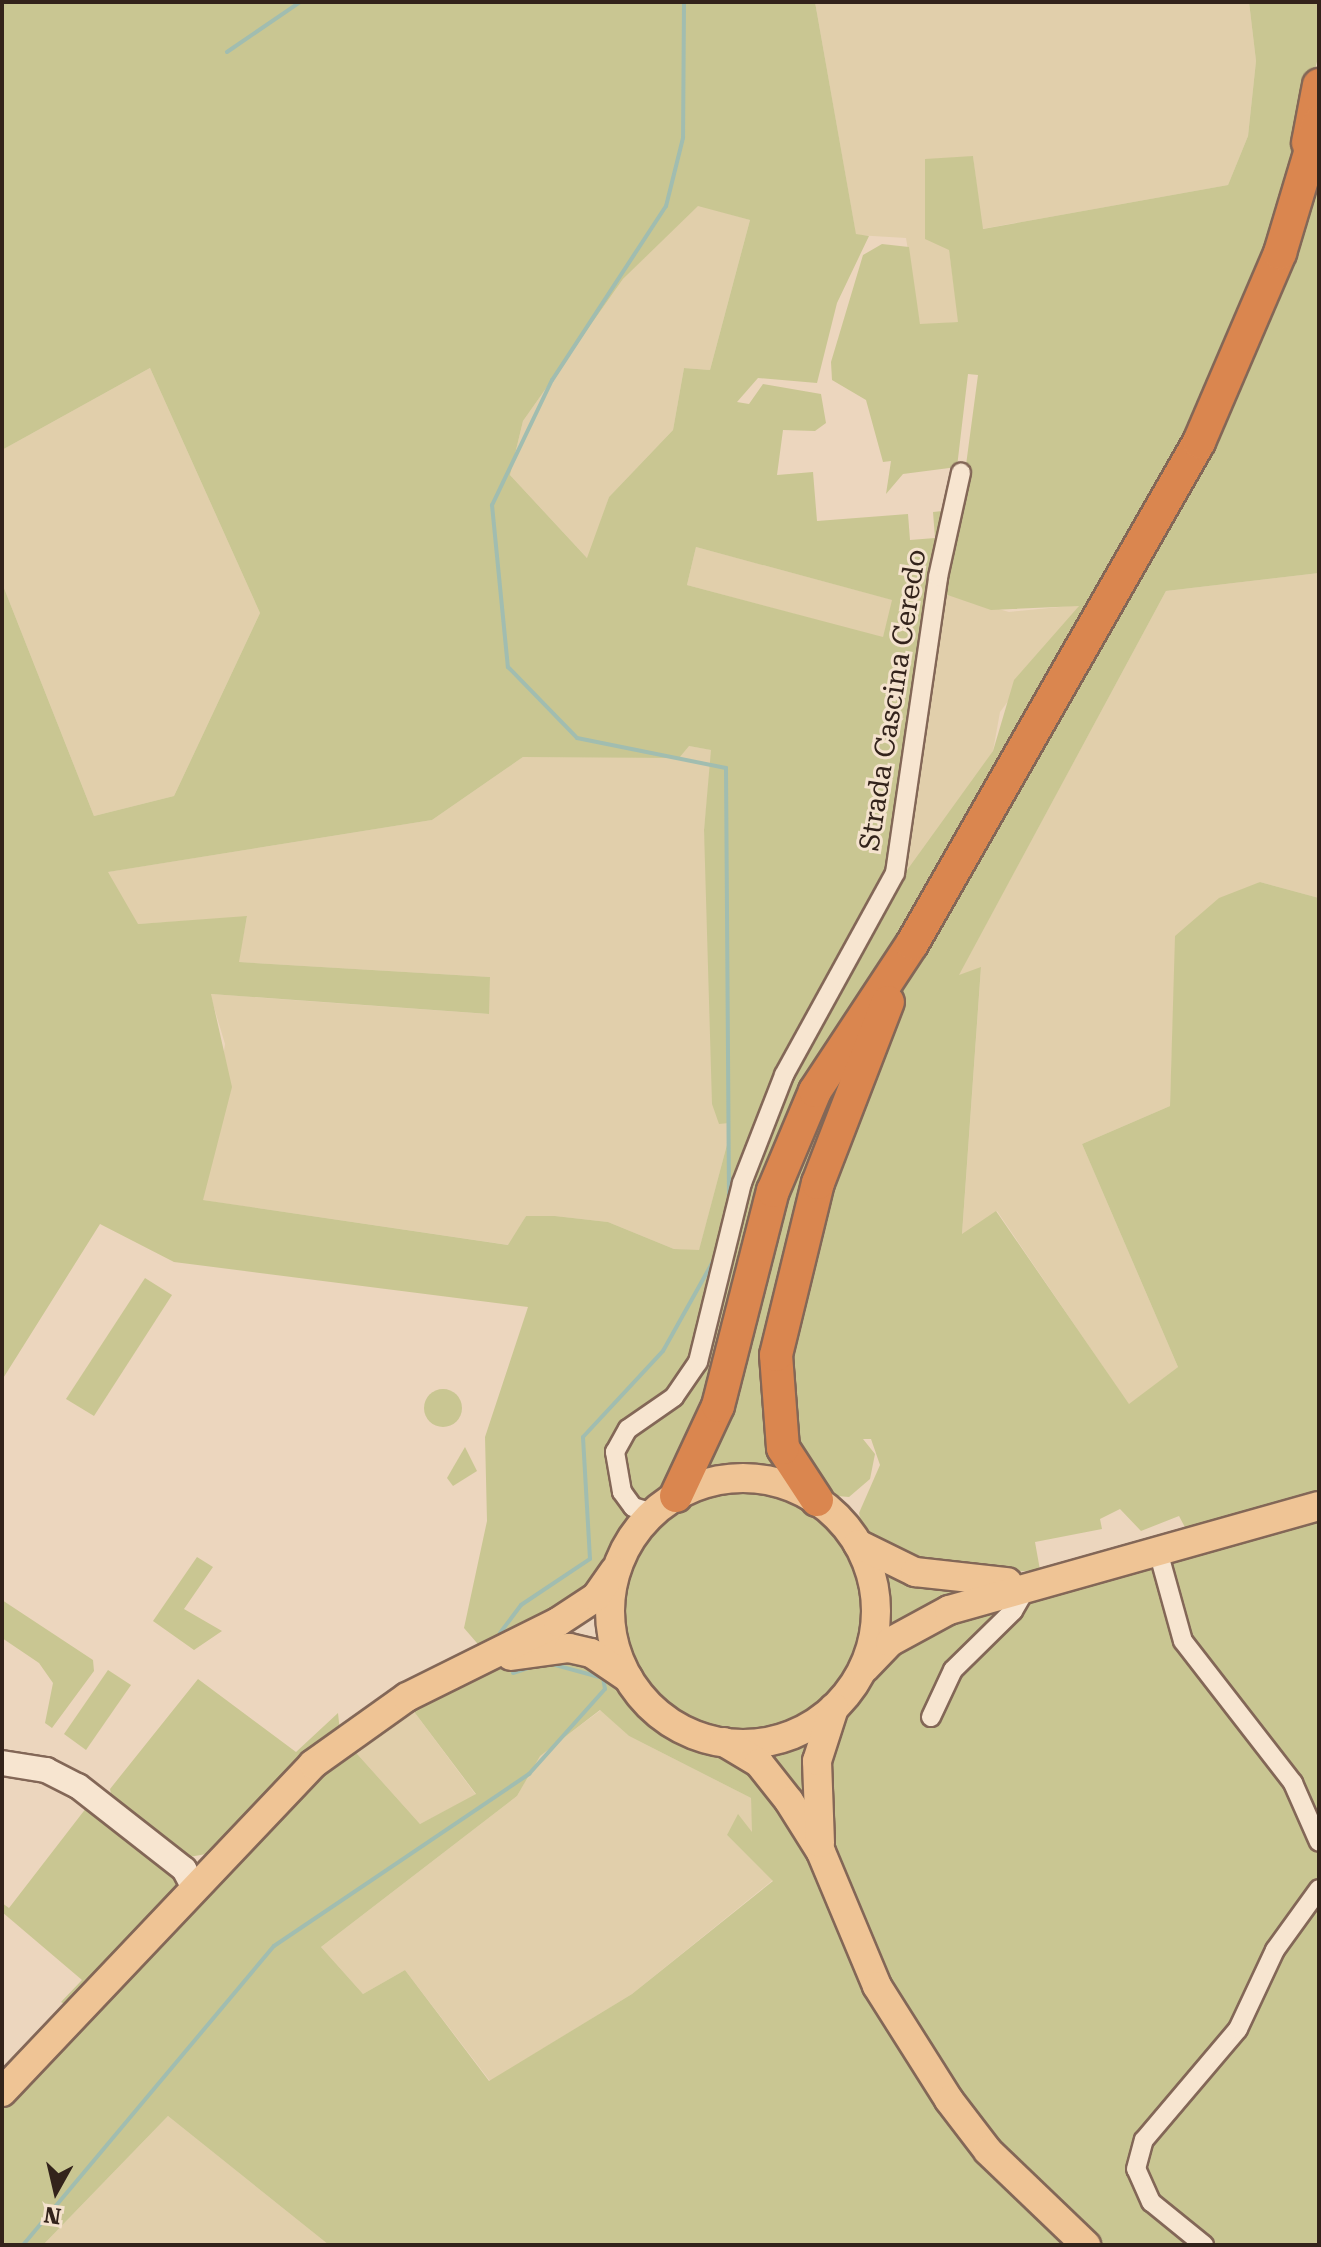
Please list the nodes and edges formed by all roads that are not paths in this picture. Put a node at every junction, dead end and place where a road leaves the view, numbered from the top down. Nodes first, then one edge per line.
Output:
1 (1319, 85) edge
2 (1319, 123) edge
3 (1312, 165) edge
4 (961, 472) dead end
5 (912, 944) junction
6 (817, 1500) junction
7 (664, 1505) junction
8 (1319, 1506) edge
9 (858, 1544) junction
10 (1158, 1551) junction
11 (619, 1564) junction
12 (1038, 1584) junction
13 (862, 1671) junction
14 (453, 1674) junction
15 (629, 1678) junction
16 (834, 1708) junction
17 (931, 1717) dead end
18 (724, 1742) junction
19 (2, 1763) edge
20 (145, 1836) junction
21 (1319, 1842) edge
22 (821, 1852) junction
23 (213, 1863) junction
24 (192, 1884) junction
25 (1319, 1889) edge
26 (2, 2092) edge
27 (1086, 2245) edge
28 (1204, 2245) edge

1 - 3 highway
2 - 3 highway
3 - 5 highway
4 - 7 street, Strada Cascina Ceredo
5 - 6 highway
5 - 7 highway
6 - 7 main road
6 - 9 main road
7 - 11 main road
8 - 10 main road
9 - 12 main road
9 - 13 main road
10 - 12 main road
10 - 21 street
11 - 14 main road
11 - 15 main road
12 - 13 main road
12 - 17 street
13 - 16 main road
14 - 15 main road
14 - 23 main road
15 - 18 main road
16 - 18 main road
16 - 22 main road
18 - 22 main road
19 - 20 street
20 - 23 street
20 - 24 street
22 - 27 main road
23 - 24 main road
24 - 26 main road
25 - 28 street

